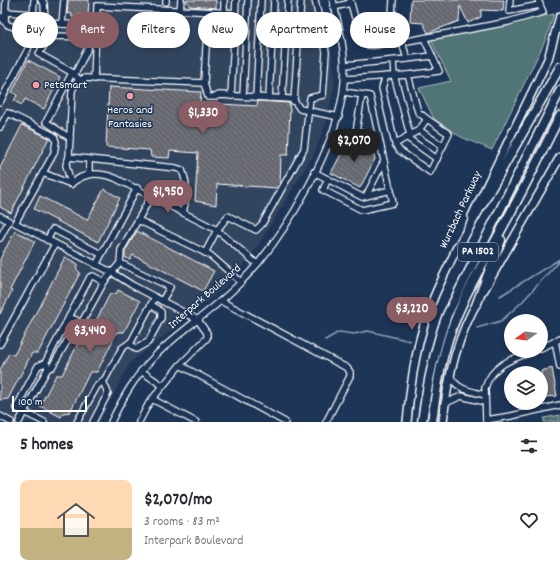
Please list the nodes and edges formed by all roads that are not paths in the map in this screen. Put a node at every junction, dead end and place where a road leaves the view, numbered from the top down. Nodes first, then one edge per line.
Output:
1 (6, 0) edge
2 (34, 0) edge
3 (41, 0) edge
4 (64, 0) edge
5 (114, 0) edge
6 (181, 0) edge
7 (224, 0) edge
8 (236, 0) edge
9 (248, 0) edge
10 (261, 0) edge
11 (274, 0) edge
12 (288, 0) edge
13 (301, 0) edge
14 (315, 0) edge
15 (333, 0) edge
16 (393, 0) edge
17 (510, 0) edge
18 (351, 2) edge
19 (97, 3) edge
20 (539, 3) edge
21 (113, 7) junction
22 (334, 7) junction
23 (180, 10) junction
24 (6, 12) junction
25 (12, 12) edge
26 (33, 12) edge
27 (44, 12) edge
28 (208, 12) edge
29 (224, 12) edge
30 (235, 12) edge
31 (0, 16) edge
32 (560, 16) edge
33 (5, 22) junction
34 (58, 24) edge
35 (62, 24) junction
36 (66, 24) edge
37 (12, 26) edge
38 (560, 31) edge
39 (66, 36) edge
40 (424, 38) junction
41 (555, 39) junction
42 (88, 48) edge
43 (93, 48) edge
44 (206, 48) edge
45 (233, 48) edge
46 (28, 49) joint
47 (39, 54) junction
48 (432, 56) junction
49 (407, 59) junction
50 (393, 61) junction
51 (345, 65) junction
52 (560, 67) edge
53 (74, 72) junction
54 (394, 75) junction
55 (408, 75) junction
56 (386, 76) junction
57 (94, 79) junction
58 (345, 79) junction
59 (80, 80) junction
60 (204, 83) junction
61 (560, 91) edge
62 (344, 92) junction
63 (362, 95) junction
64 (231, 96) junction
65 (243, 96) junction
66 (256, 97) junction
67 (269, 98) junction
68 (282, 98) junction
69 (294, 101) junction
70 (0, 102) edge
71 (309, 111) junction
72 (339, 116) junction
73 (560, 116) edge
74 (427, 119) junction
75 (0, 127) edge
76 (419, 130) junction
77 (378, 135) junction
78 (408, 136) junction
79 (70, 138) junction
80 (395, 144) junction
81 (443, 146) junction
82 (69, 157) junction
83 (560, 157) edge
84 (437, 159) junction
85 (89, 160) junction
86 (384, 161) junction
87 (314, 172) junction
88 (43, 173) junction
89 (89, 174) junction
90 (328, 179) junction
91 (71, 184) junction
92 (137, 188) junction
93 (391, 190) junction
94 (151, 196) junction
95 (366, 196) junction
96 (183, 212) junction
97 (512, 212) junction
98 (0, 216) edge
99 (138, 220) junction
100 (12, 222) junction
101 (217, 230) junction
102 (0, 238) edge
103 (47, 240) junction
104 (55, 244) junction
105 (455, 252) junction
106 (205, 253) junction
107 (102, 254) junction
108 (120, 263) junction
109 (258, 264) junction
110 (96, 265) junction
111 (113, 273) junction
112 (104, 282) junction
113 (241, 282) junction
114 (155, 298) junction
115 (162, 301) junction
116 (221, 301) junction
117 (477, 303) junction
118 (151, 305) junction
119 (69, 317) junction
120 (198, 320) junction
121 (77, 324) junction
122 (558, 340) edge
123 (130, 343) junction
124 (0, 344) edge
125 (548, 345) edge
126 (514, 358) edge
127 (47, 365) junction
128 (180, 365) junction
129 (560, 366) edge
130 (141, 371) junction
131 (450, 375) junction
132 (103, 381) junction
133 (163, 386) junction
134 (485, 395) junction
135 (152, 399) junction
136 (485, 402) junction
137 (444, 404) junction
138 (560, 405) edge
139 (24, 412) junction
140 (0, 416) edge
141 (486, 421) edge
142 (11, 422) edge
143 (19, 422) edge
144 (44, 422) edge
145 (77, 422) edge
146 (93, 422) edge
147 (111, 422) edge
148 (139, 422) edge
149 (196, 422) edge
150 (285, 422) edge
151 (326, 422) edge
152 (407, 422) edge
153 (422, 422) edge
154 (432, 422) edge
155 (443, 422) edge

1 - 24 street
2 - 26 street
3 - 27 street
4 - 35 street
5 - 21 street
6 - 23 street
7 - 29 street
8 - 30 street
9 - 65 street
10 - 66 street
11 - 67 street
12 - 68 street
13 - 69 street
14 - 71 street
15 - 22 street, Interpark Boulevard
16 - 18 street
17 - 20 street
18 - 22 street
19 - 21 street
20 - 40 street
21 - 23 street
22 - 51 street, Interpark Boulevard
23 - 28 street
24 - 25 street
24 - 33 street
31 - 33 street
32 - 41 main road, Wurzbach Parkway
33 - 37 street
34 - 35 street
35 - 36 street
38 - 41 main road
39 - 47 street
40 - 48 street
40 - 49 street
41 - 105 main road, Wurzbach Parkway
42 - 53 street
43 - 57 street
44 - 60 street
45 - 64 street
46 - 47 street
46 - 70 street
47 - 53 street
48 - 49 street
48 - 55 street
49 - 50 street
50 - 51 street
50 - 54 street
51 - 58 street, Interpark Boulevard
52 - 105 highway
53 - 59 street
53 - 79 street
54 - 55 street
54 - 56 street
54 - 78 street
55 - 74 street
56 - 58 street
56 - 80 street
57 - 59 street
57 - 60 street
58 - 62 street, Interpark Boulevard
59 - 79 street
60 - 64 street
61 - 153 highway, PA 1502
62 - 63 street
62 - 72 street, Interpark Boulevard
63 - 77 street
63 - 77 street
64 - 65 street
65 - 66 street
66 - 67 street
67 - 68 street
68 - 69 street
69 - 71 street
71 - 72 street
71 - 101 street
72 - 87 street, Interpark Boulevard
73 - 97 highway, PA 1502
74 - 76 street
74 - 81 street
75 - 88 street
76 - 78 street
76 - 81 street
77 - 86 street
78 - 80 street
78 - 84 street
79 - 82 street
80 - 84 street
81 - 84 street
82 - 85 street
82 - 91 street
83 - 117 main road
85 - 89 street
85 - 96 street
86 - 93 street
86 - 95 street
87 - 90 street
87 - 109 street, Interpark Boulevard
88 - 91 street
88 - 100 street
89 - 91 street
89 - 92 street
90 - 93 street
90 - 95 street
92 - 94 street
92 - 107 street
93 - 95 street
94 - 96 street
94 - 99 street
96 - 101 street
97 - 117 highway
97 - 154 highway, PA 1502
98 - 100 street
99 - 106 street
99 - 108 street
100 - 102 street
100 - 103 street
101 - 106 street
101 - 109 street
103 - 104 street
103 - 107 street
104 - 110 street
104 - 124 street
105 - 152 main road, Wurzbach Parkway
106 - 113 street
107 - 110 street
108 - 111 street
108 - 115 street
109 - 113 street, Interpark Boulevard
110 - 111 street
111 - 112 street
111 - 114 street
112 - 119 street
112 - 121 street
113 - 116 street, Interpark Boulevard
114 - 115 street
114 - 118 street
115 - 120 street
116 - 120 street, Interpark Boulevard
116 - 151 street
117 - 131 main road
118 - 123 street
118 - 123 street
119 - 121 street
119 - 127 street
120 - 128 street
120 - 130 street, Interpark Boulevard
121 - 127 street
122 - 125 street
122 - 129 street
123 - 132 street
126 - 134 street
127 - 139 street
127 - 139 street
128 - 133 street
128 - 150 street
130 - 133 street
130 - 147 street, Interpark Boulevard
131 - 134 street
131 - 137 main road
132 - 145 street
132 - 146 street
133 - 135 street
134 - 136 street
135 - 148 street
135 - 149 street
136 - 137 street
136 - 141 street
137 - 155 main road
138 - 141 street
139 - 143 street
139 - 144 street
140 - 142 street

